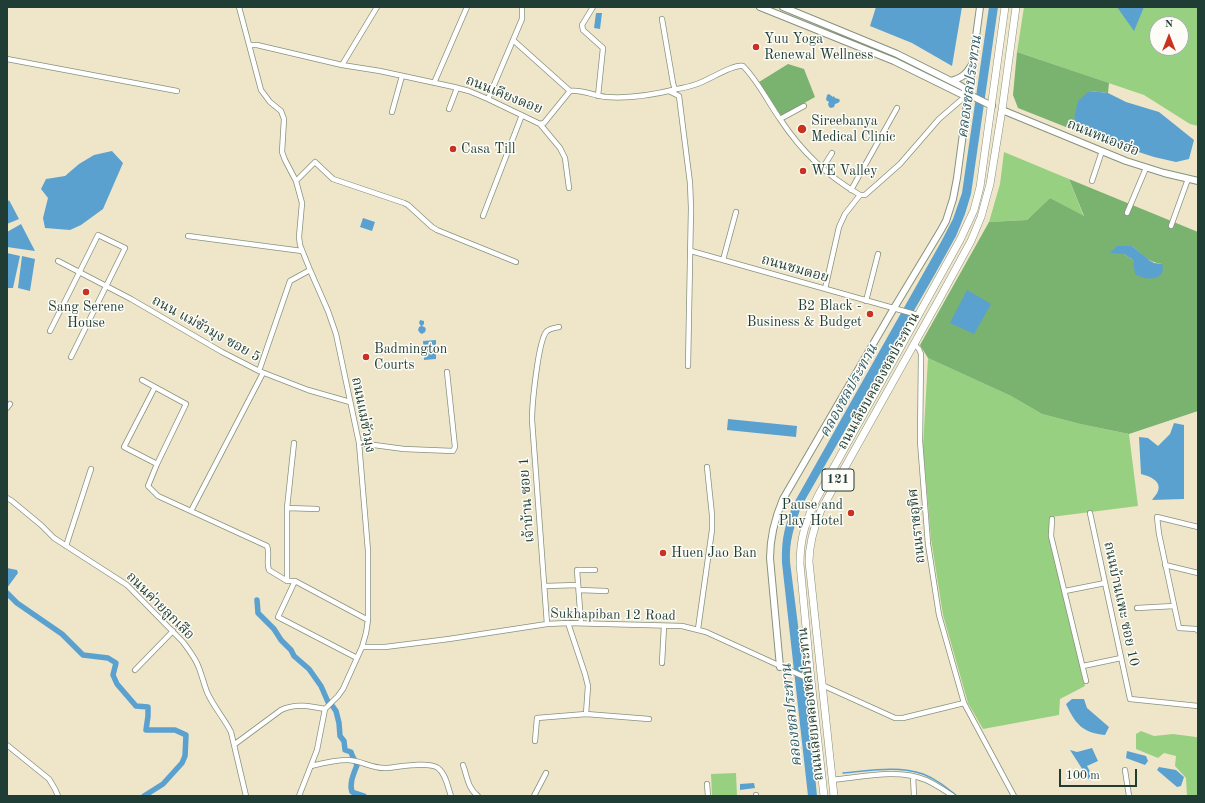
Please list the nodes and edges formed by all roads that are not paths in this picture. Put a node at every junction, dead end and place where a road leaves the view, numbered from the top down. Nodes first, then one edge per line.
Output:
1 (239, 7) edge
2 (377, 7) edge
3 (466, 7) edge
4 (522, 7) edge
5 (593, 7) edge
6 (760, 7) edge
7 (783, 7) edge
8 (980, 7) edge
9 (1005, 7) edge
10 (1016, 7) edge
11 (776, 10) edge
12 (662, 19) dead end
13 (513, 40) junction
14 (249, 45) junction
15 (7, 58) edge
16 (973, 63) junction
17 (342, 65) junction
18 (402, 76) junction
19 (951, 81) junction
20 (434, 83) junction
21 (457, 88) junction
22 (177, 90) dead end
23 (675, 90) junction
24 (570, 91) junction
25 (668, 91) junction
26 (968, 94) junction
27 (598, 96) junction
28 (488, 99) junction
29 (804, 106) dead end
30 (992, 106) junction
31 (896, 108) dead end
32 (449, 109) dead end
33 (1002, 110) junction
34 (392, 112) dead end
35 (522, 115) junction
36 (780, 119) junction
37 (540, 124) junction
38 (1102, 151) junction
39 (832, 153) dead end
40 (1146, 168) junction
41 (822, 169) junction
42 (1188, 179) junction
43 (296, 180) junction
44 (1198, 181) edge
45 (1092, 182) dead end
46 (569, 188) dead end
47 (851, 190) junction
48 (860, 195) junction
49 (736, 212) dead end
50 (1127, 213) dead end
51 (483, 216) dead end
52 (1171, 226) dead end
53 (188, 236) dead end
54 (302, 251) junction
55 (691, 251) junction
56 (878, 254) dead end
57 (724, 260) junction
58 (58, 261) dead end
59 (516, 262) dead end
60 (310, 270) junction
61 (79, 272) junction
62 (106, 286) junction
63 (825, 289) junction
64 (866, 301) junction
65 (894, 308) junction
66 (918, 315) junction
67 (559, 327) dead end
68 (50, 331) dead end
69 (905, 339) junction
70 (914, 344) junction
71 (71, 357) dead end
72 (688, 366) dead end
73 (261, 372) junction
74 (448, 372) dead end
75 (142, 380) dead end
76 (155, 386) junction
77 (350, 402) junction
78 (294, 443) dead end
79 (359, 443) junction
80 (156, 464) junction
81 (707, 467) dead end
82 (91, 469) dead end
83 (7, 498) edge
84 (287, 508) junction
85 (317, 509) dead end
86 (191, 511) junction
87 (1090, 513) dead end
88 (1052, 520) dead end
89 (1198, 527) edge
90 (66, 546) junction
91 (1165, 565) junction
92 (594, 570) dead end
93 (1198, 573) edge
94 (287, 581) junction
95 (295, 581) junction
96 (1105, 583) junction
97 (545, 586) junction
98 (578, 588) junction
99 (606, 591) dead end
100 (1065, 591) junction
101 (1174, 606) junction
102 (1137, 608) dead end
103 (368, 620) junction
104 (568, 623) junction
105 (581, 623) junction
106 (547, 624) junction
107 (664, 626) junction
108 (698, 629) junction
109 (173, 631) junction
110 (1198, 631) edge
111 (362, 647) junction
112 (357, 658) junction
113 (1121, 658) junction
114 (662, 663) dead end
115 (810, 664) junction
116 (819, 664) junction
117 (1083, 666) junction
118 (782, 667) junction
119 (135, 670) dead end
120 (811, 680) junction
121 (1086, 681) dead end
122 (822, 684) junction
123 (822, 693) junction
124 (964, 703) junction
125 (1198, 706) edge
126 (325, 709) junction
127 (586, 714) junction
128 (649, 720) dead end
129 (815, 721) junction
130 (535, 740) dead end
131 (235, 744) junction
132 (7, 745) edge
133 (463, 765) dead end
134 (311, 766) junction
135 (1125, 770) dead end
136 (546, 774) dead end
137 (914, 776) junction
138 (832, 780) junction
139 (707, 784) dead end
140 (58, 796) edge
141 (246, 796) edge
142 (299, 796) edge
143 (451, 796) edge
144 (478, 796) edge
145 (534, 796) edge
146 (708, 796) edge
147 (824, 796) edge
148 (834, 796) edge
149 (914, 796) edge
150 (952, 796) edge
151 (1014, 796) edge
152 (1128, 796) edge

1 - 14 street, ถนนแม่ขัวมุง
2 - 17 street
3 - 20 street
4 - 13 street
5 - 27 street
6 - 11 main road
7 - 19 main road
8 - 16 main road
9 - 30 main road, ถนนเลียบคลองชลประทาน / 121
10 - 33 main road, ถนนเลียบคลองชลประทาน / 121
11 - 26 main road
12 - 23 street
13 - 24 street
13 - 28 street
14 - 17 street, ถนนเคียงดอย
14 - 43 street, ถนนแม่ขัวมุง
15 - 22 street
16 - 19 main road
16 - 26 main road
17 - 18 street, ถนนเคียงดอย
18 - 20 street, ถนนเคียงดอย
18 - 34 street
19 - 26 main road
20 - 21 street, ถนนเคียงดอย
21 - 28 street, ถนนเคียงดอย
21 - 32 street
23 - 25 street
23 - 36 street
24 - 27 street
24 - 37 street, ถนนเคียงดอย
25 - 27 street
25 - 55 street
26 - 30 main road
26 - 48 street
26 - 65 main road
28 - 35 street, ถนนเคียงดอย
29 - 36 street
30 - 33 main road
30 - 66 main road, ถนนเลียบคลองชลประทาน / 121
31 - 47 street
33 - 38 main road, ถนนหนองฮ่อ
33 - 70 main road, ถนนเลียบคลองชลประทาน / 121
35 - 37 street, ถนนเคียงดอย
35 - 51 street
36 - 41 street
37 - 46 street
38 - 40 main road, ถนนหนองฮ่อ
38 - 45 street
39 - 41 street
40 - 42 main road, ถนนหนองฮ่อ
40 - 50 street
41 - 47 street
42 - 44 main road, ถนนหนองฮ่อ
42 - 52 street
43 - 54 street, ถนนแม่ขัวมุง
43 - 59 street
47 - 48 street
48 - 63 street
49 - 57 street
53 - 54 street
54 - 60 street, ถนนแม่ขัวมุง
55 - 57 street, ถนนชมดอย
55 - 72 street
56 - 64 street
57 - 63 street, ถนนชมดอย
58 - 61 street, ถนน แม่ขัวมุง ซอย 5
60 - 73 street
60 - 77 street, ถนนแม่ขัวมุง
61 - 62 street, ถนน แม่ขัวมุง ซอย 5
61 - 62 street
61 - 68 street
62 - 71 street
62 - 73 street, ถนน แม่ขัวมุง ซอย 5
63 - 64 street, ถนนชมดอย
64 - 65 street, ถนนชมดอย
65 - 66 street, ถนนชมดอย
65 - 118 main road
66 - 69 main road, ถนนเลียบคลองชลประทาน / 121
67 - 97 street, เจ้าบ้าน ซอย 1
69 - 70 main road
69 - 115 main road, ถนนเลียบคลองชลประทาน / 121
70 - 116 main road, ถนนเลียบคลองชลประทาน / 121
70 - 124 street, ถนนราชอุทิศ
73 - 77 street, ถนน แม่ขัวมุง ซอย 5
73 - 86 street
74 - 79 street
75 - 76 street
76 - 80 street
76 - 80 street
77 - 79 street, ถนนแม่ขัวมุง
78 - 84 street
79 - 103 street, ถนนแม่ขัวมุง
80 - 86 street
81 - 108 street
82 - 90 street
83 - 90 street, ถนนค่ายลูกเสือ
84 - 85 street
84 - 94 street
86 - 94 street
87 - 96 street, ถนนบ้านแพะ ซอย 10
88 - 100 street
89 - 91 street
90 - 109 street, ถนนค่ายลูกเสือ
91 - 93 street
91 - 101 street
92 - 98 street
94 - 95 street
95 - 103 street
95 - 112 street
96 - 100 street
96 - 113 street, ถนนบ้านแพะ ซอย 10
97 - 98 street
97 - 106 street, เจ้าบ้าน ซอย 1
98 - 99 street
98 - 105 street
100 - 117 street
101 - 102 street
101 - 110 street
103 - 111 street, ถนนแม่ขัวมุง
104 - 105 street, Sukhapiban 12 Road
104 - 106 street, Sukhapiban 12 Road
104 - 127 street
105 - 107 street, Sukhapiban 12 Road
106 - 111 street, Sukhapiban 12 Road
107 - 108 street, Sukhapiban 12 Road
107 - 114 street
108 - 118 street, Sukhapiban 12 Road
109 - 119 street
109 - 131 street, ถนนค่ายลูกเสือ
111 - 112 street, ถนนแม่ขัวมุง
112 - 126 street, ถนนแม่ขัวมุง
113 - 117 street
113 - 125 street, ถนนบ้านแพะ ซอย 10
115 - 116 main road
115 - 120 main road, ถนนเลียบคลองชลประทาน / 121
116 - 122 main road, ถนนเลียบคลองชลประทาน / 121
117 - 121 street
118 - 120 street, Sukhapiban 12 Road
120 - 129 main road, ถนนเลียบคลองชลประทาน / 121
122 - 123 main road, ถนนเลียบคลองชลประทาน / 121
122 - 124 street
123 - 129 main road
123 - 138 main road, ถนนเลียบคลองชลประทาน / 121
124 - 151 street, ถนนราชอุทิศ
126 - 131 street
126 - 134 street
127 - 128 street
127 - 130 street
129 - 147 main road, ถนนเลียบคลองชลประทาน / 121
131 - 141 street, ถนนค่ายลูกเสือ
132 - 140 street
133 - 144 street
134 - 142 street
134 - 143 street
135 - 152 street
136 - 145 street
137 - 138 street
137 - 149 street
137 - 150 street
138 - 148 main road, ถนนเลียบคลองชลประทาน / 121
139 - 146 street

